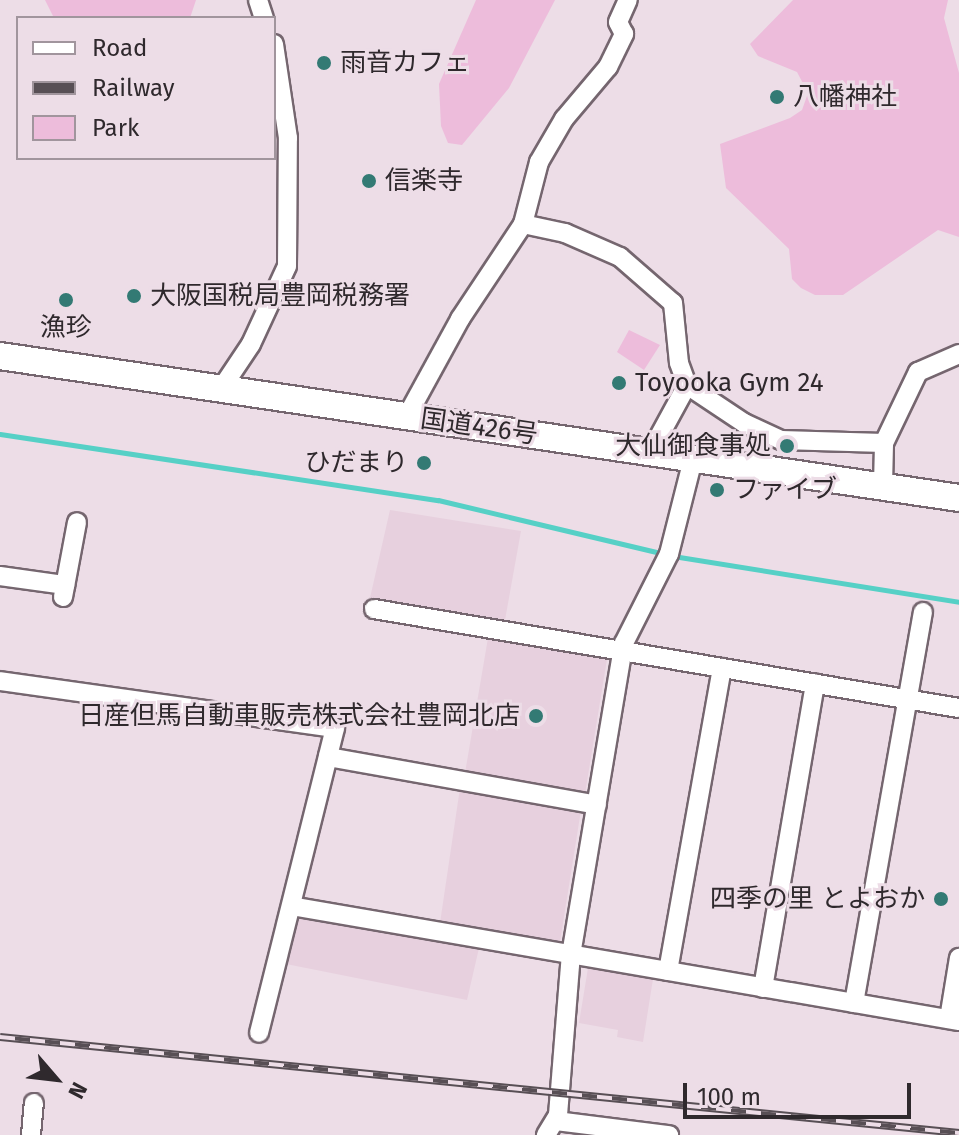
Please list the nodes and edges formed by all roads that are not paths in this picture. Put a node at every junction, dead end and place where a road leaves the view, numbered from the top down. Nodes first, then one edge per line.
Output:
1 (628, 0) edge
2 (276, 57) edge
3 (523, 224) junction
4 (959, 354) edge
5 (0, 356) edge
6 (687, 385) junction
7 (223, 386) junction
8 (407, 416) junction
9 (884, 443) junction
10 (650, 453) junction
11 (693, 459) junction
12 (883, 485) junction
13 (959, 498) edge
14 (77, 522) dead end
15 (0, 576) edge
16 (374, 609) dead end
17 (923, 612) dead end
18 (623, 651) junction
19 (722, 668) junction
20 (0, 681) edge
21 (815, 683) junction
22 (908, 699) junction
23 (959, 708) edge
24 (328, 757) junction
25 (597, 805) junction
26 (291, 906) junction
27 (571, 955) junction
28 (959, 958) edge
29 (668, 971) junction
30 (763, 988) junction
31 (854, 1003) junction
32 (954, 1020) edge
33 (259, 1033) dead end
34 (34, 1103) dead end
35 (551, 1128) edge
36 (31, 1135) edge
37 (669, 1135) edge

1 - 3 street
2 - 7 street
3 - 6 street
3 - 8 street
4 - 9 street
5 - 7 highway, 国道426号
6 - 9 street
6 - 10 street
7 - 8 highway, 国道426号
8 - 10 highway, 国道426号
9 - 12 street
10 - 11 highway, 国道426号
11 - 12 highway, 国道426号
11 - 18 street
12 - 13 highway, 国道426号
14 - 15 street
16 - 18 street
17 - 22 street
18 - 19 street
18 - 25 street
19 - 21 street
19 - 29 street
20 - 24 street
21 - 22 street
21 - 30 street
22 - 23 street
22 - 31 street
24 - 25 street
24 - 26 street
25 - 27 street
26 - 27 street
26 - 33 street
27 - 29 street
27 - 35 street
28 - 32 street
29 - 30 street
30 - 31 street
31 - 32 street
34 - 36 street
35 - 37 street

